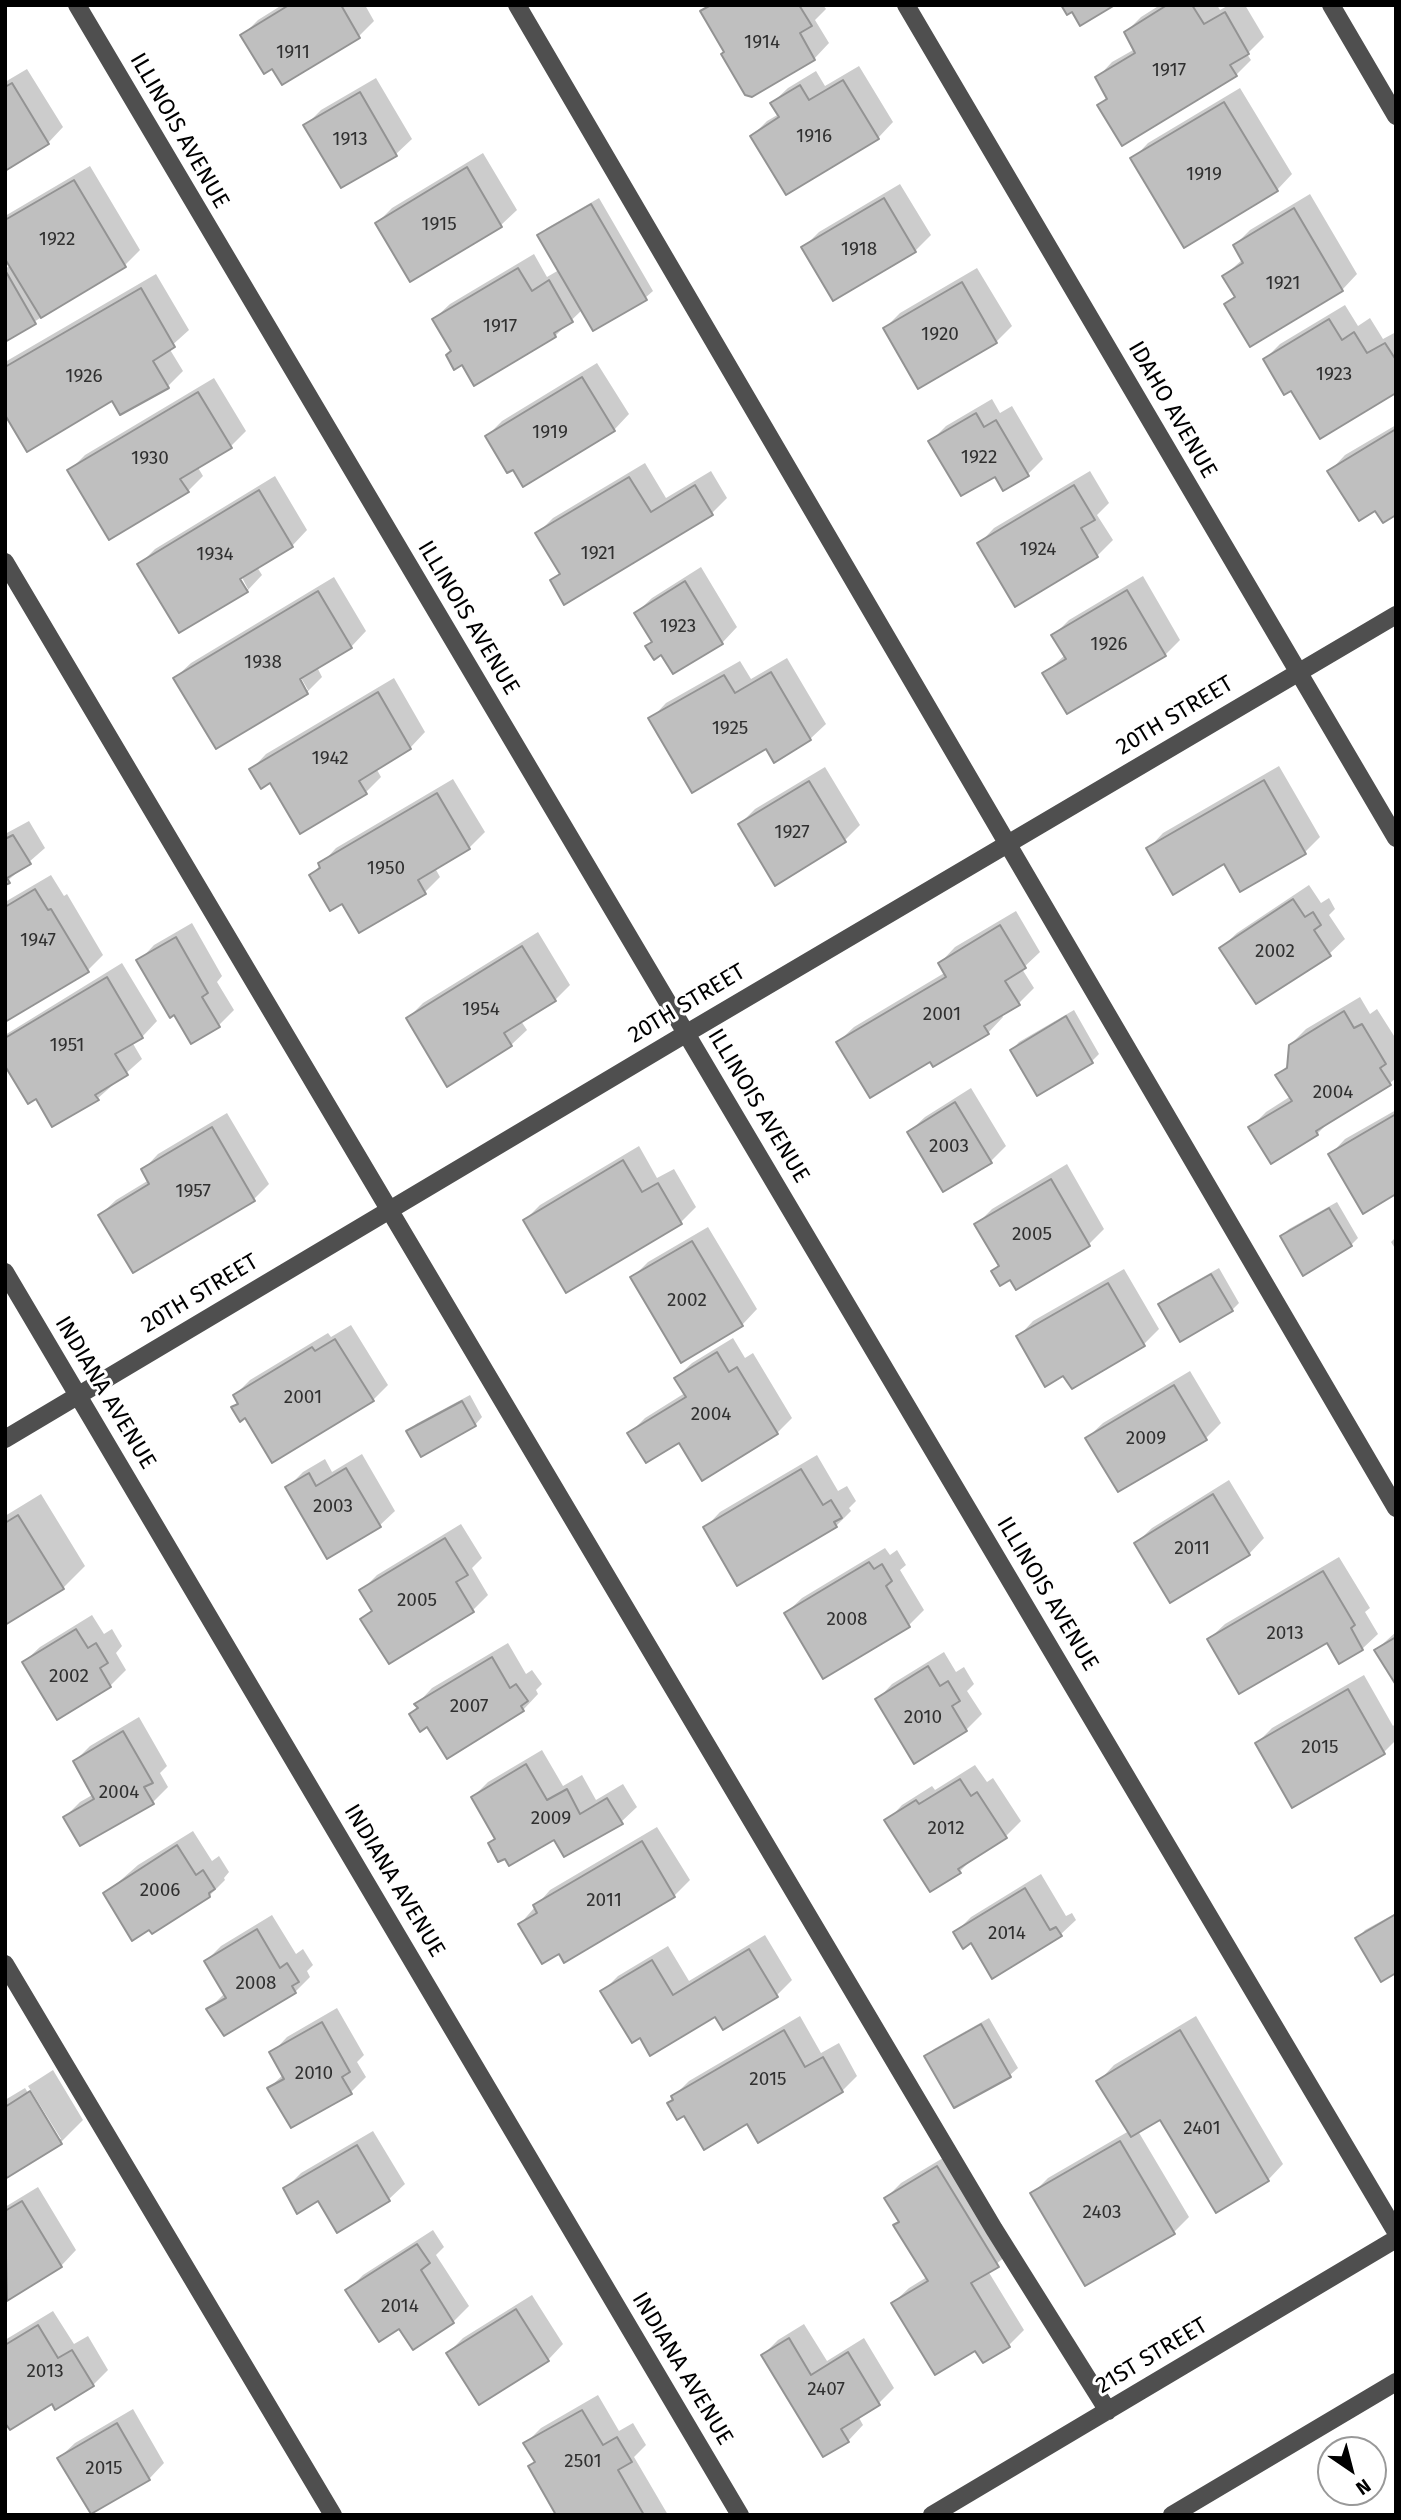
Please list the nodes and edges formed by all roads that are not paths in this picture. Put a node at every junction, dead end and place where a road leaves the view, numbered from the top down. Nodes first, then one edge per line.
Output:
1 (77, 5) edge
2 (517, 5) edge
3 (906, 5) edge
4 (1331, 5) edge
5 (1396, 116) edge
6 (5, 562) edge
7 (1396, 615) edge
8 (1298, 672) junction
9 (1396, 838) edge
10 (1006, 844) junction
11 (687, 1032) junction
12 (390, 1209) junction
13 (5, 1272) edge
14 (78, 1395) junction
15 (5, 1439) edge
16 (1396, 1508) edge
17 (5, 1964) edge
18 (1396, 2232) edge
19 (1396, 2239) edge
20 (1396, 2382) edge
21 (1108, 2411) junction
22 (332, 2515) edge
23 (740, 2515) edge
24 (932, 2515) edge
25 (1172, 2515) edge

1 - 11 street, ILLINOIS AVENUE
2 - 10 street
3 - 8 street, IDAHO AVENUE
4 - 5 street
6 - 12 street
7 - 8 street, 20TH STREET
8 - 9 street, IDAHO AVENUE
8 - 10 street, 20TH STREET
10 - 11 street, 20TH STREET
10 - 16 street
11 - 12 street, 20TH STREET
11 - 18 street, ILLINOIS AVENUE
12 - 14 street, 20TH STREET
12 - 21 street
13 - 14 street, INDIANA AVENUE
14 - 15 street, 20TH STREET
14 - 23 street, INDIANA AVENUE
17 - 22 street
19 - 21 street, 21ST STREET
20 - 25 street
21 - 24 street, 21ST STREET

